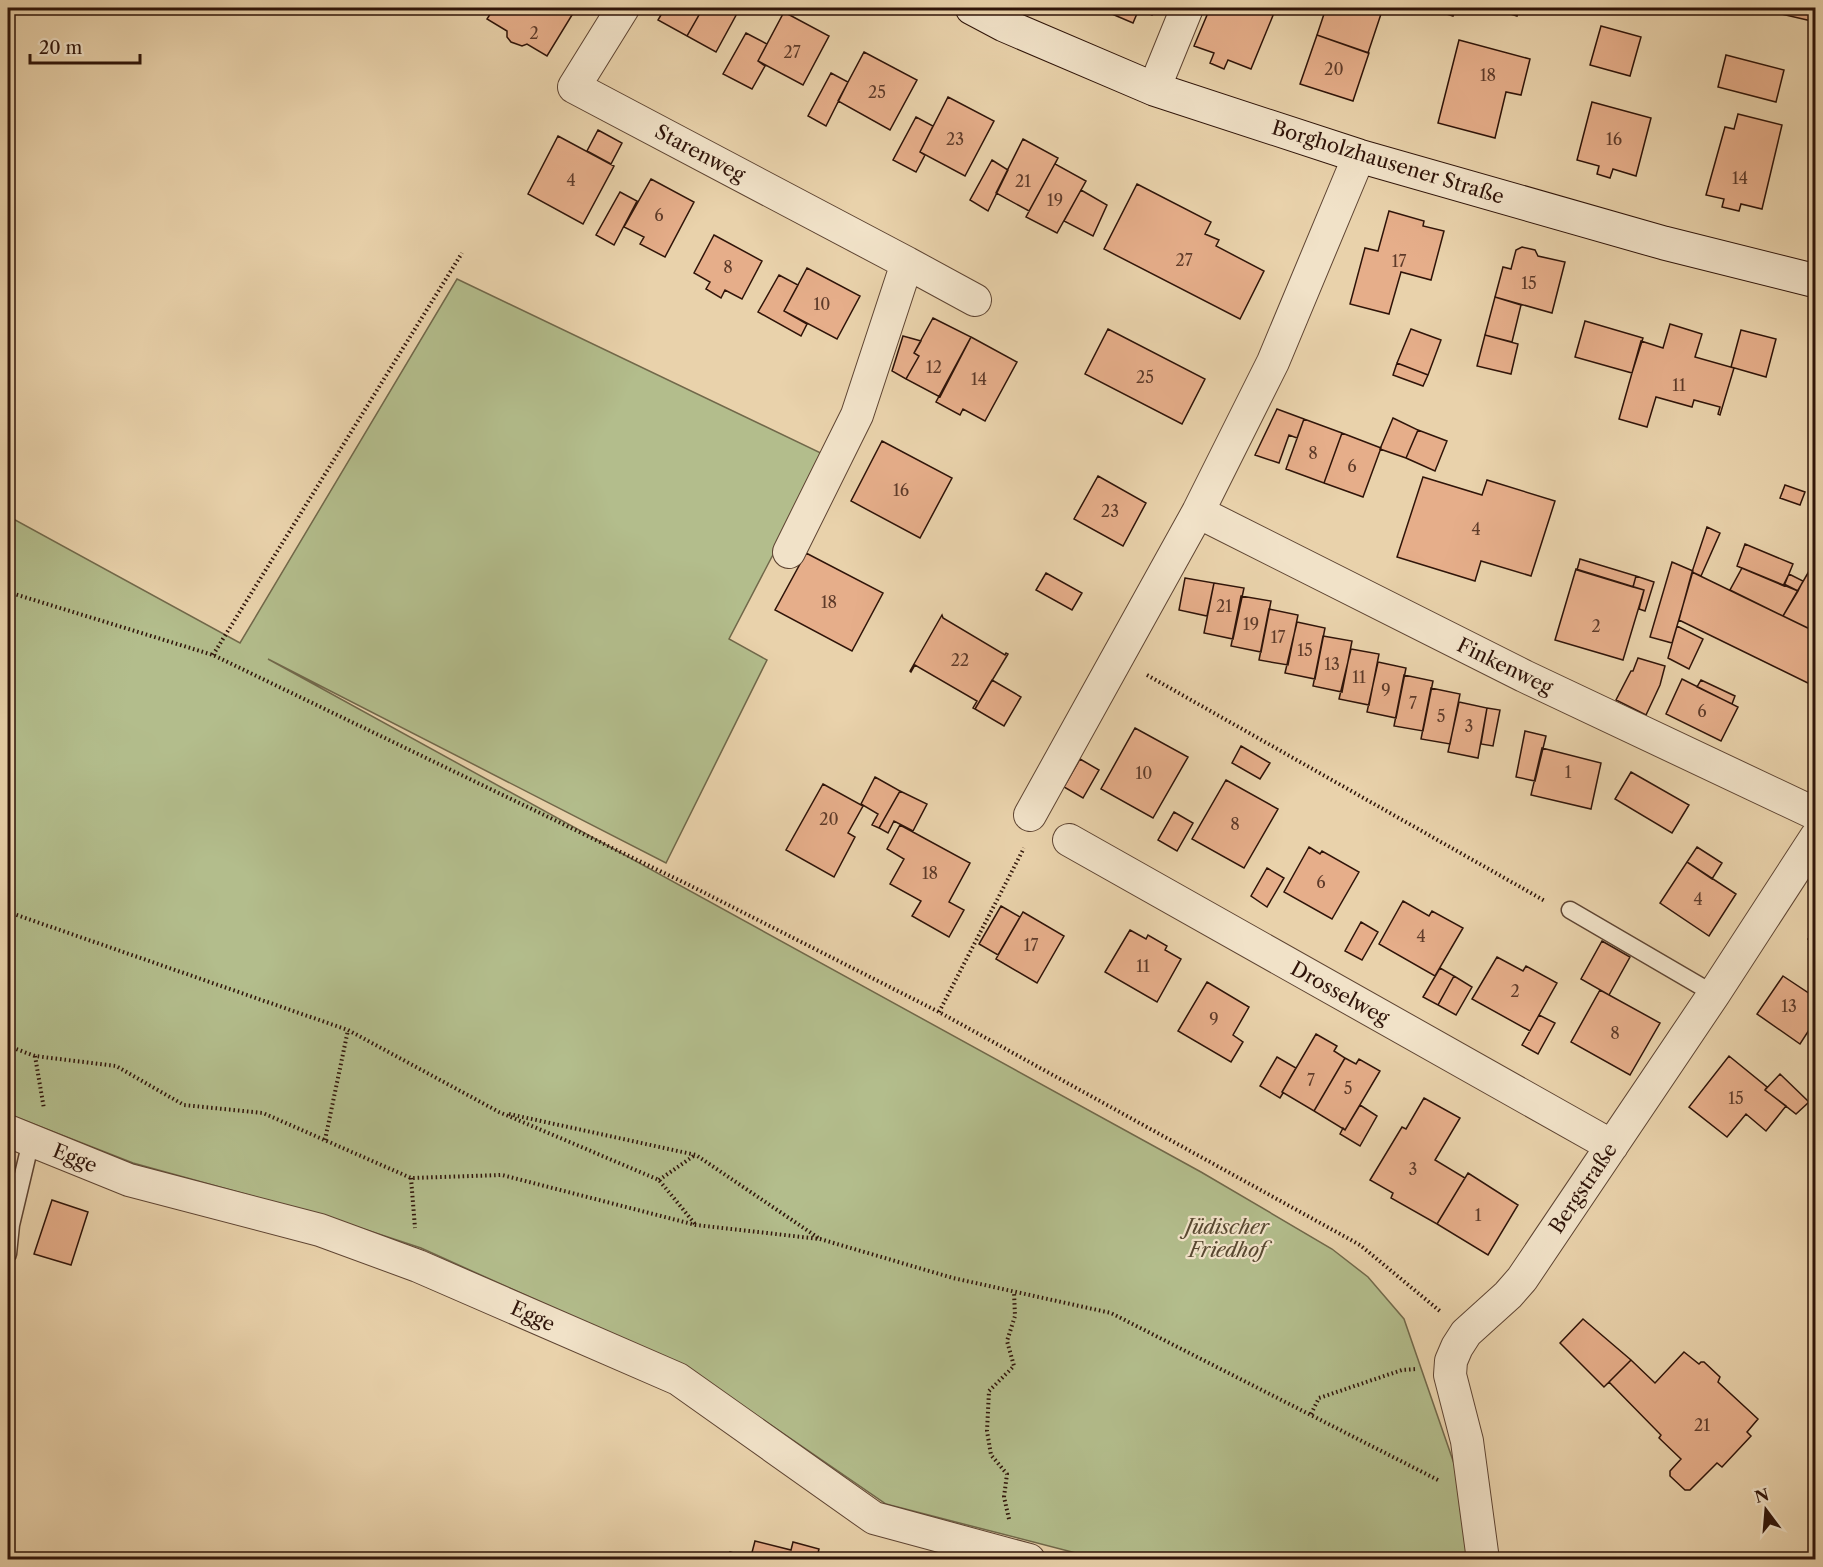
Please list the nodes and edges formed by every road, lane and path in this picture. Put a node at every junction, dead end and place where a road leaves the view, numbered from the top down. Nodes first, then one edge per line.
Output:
1 (623, 8) edge
2 (972, 8) edge
3 (1187, 8) edge
4 (1154, 89) junction
5 (1359, 156) junction
6 (462, 253) dead end
7 (907, 263) junction
8 (1815, 281) edge
9 (975, 300) dead end
10 (1198, 512) junction
11 (789, 552) dead end
12 (8, 592) edge
13 (213, 655) junction
14 (1116, 658) junction
15 (1815, 814) edge
16 (1029, 828) joint
17 (1815, 837) edge
18 (1068, 840) dead end
19 (1570, 910) joint
20 (8, 912) edge
21 (1714, 994) junction
22 (939, 1012) junction
23 (348, 1030) junction
24 (8, 1046) edge
25 (35, 1056) junction
26 (499, 1112) junction
27 (30, 1140) edge
28 (325, 1140) junction
29 (1612, 1146) junction
30 (696, 1155) junction
31 (411, 1178) junction
32 (659, 1180) junction
33 (696, 1225) junction
34 (820, 1239) junction
35 (8, 1254) edge
36 (418, 1266) junction
37 (1014, 1292) junction
38 (1466, 1333) junction
39 (1451, 1361) junction
40 (1311, 1414) junction
41 (1474, 1498) junction
42 (1015, 1556) edge
43 (1483, 1560) edge

1 - 7 street, Starenweg
2 - 4 main road, Borgholzhausener Straße
3 - 4 street
4 - 5 main road, Borgholzhausener Straße
5 - 8 main road, Borgholzhausener Straße
5 - 10 street
6 - 13 path
7 - 9 street, Starenweg
7 - 11 street
10 - 14 street
10 - 15 street, Finkenweg
12 - 13 path
13 - 22 path
14 - 16 street
14 - 19 path
16 - 22 path
17 - 21 street, Bergstraße
18 - 29 street, Drosselweg
19 - 21 lane
20 - 23 path
21 - 29 street, Bergstraße
22 - 38 path
23 - 26 path
23 - 28 path
24 - 25 path
25 - 27 path
25 - 28 path
26 - 30 path
26 - 32 path
27 - 35 lane
27 - 36 street, Egge
28 - 31 path
29 - 38 street, Bergstraße
30 - 32 path
30 - 34 path
31 - 33 path
31 - 36 path
32 - 33 path
33 - 34 path
34 - 37 path
36 - 42 street, Egge
37 - 40 path
37 - 42 path
38 - 39 street, Bergstraße
39 - 40 path
39 - 41 street
40 - 41 path
41 - 43 street

